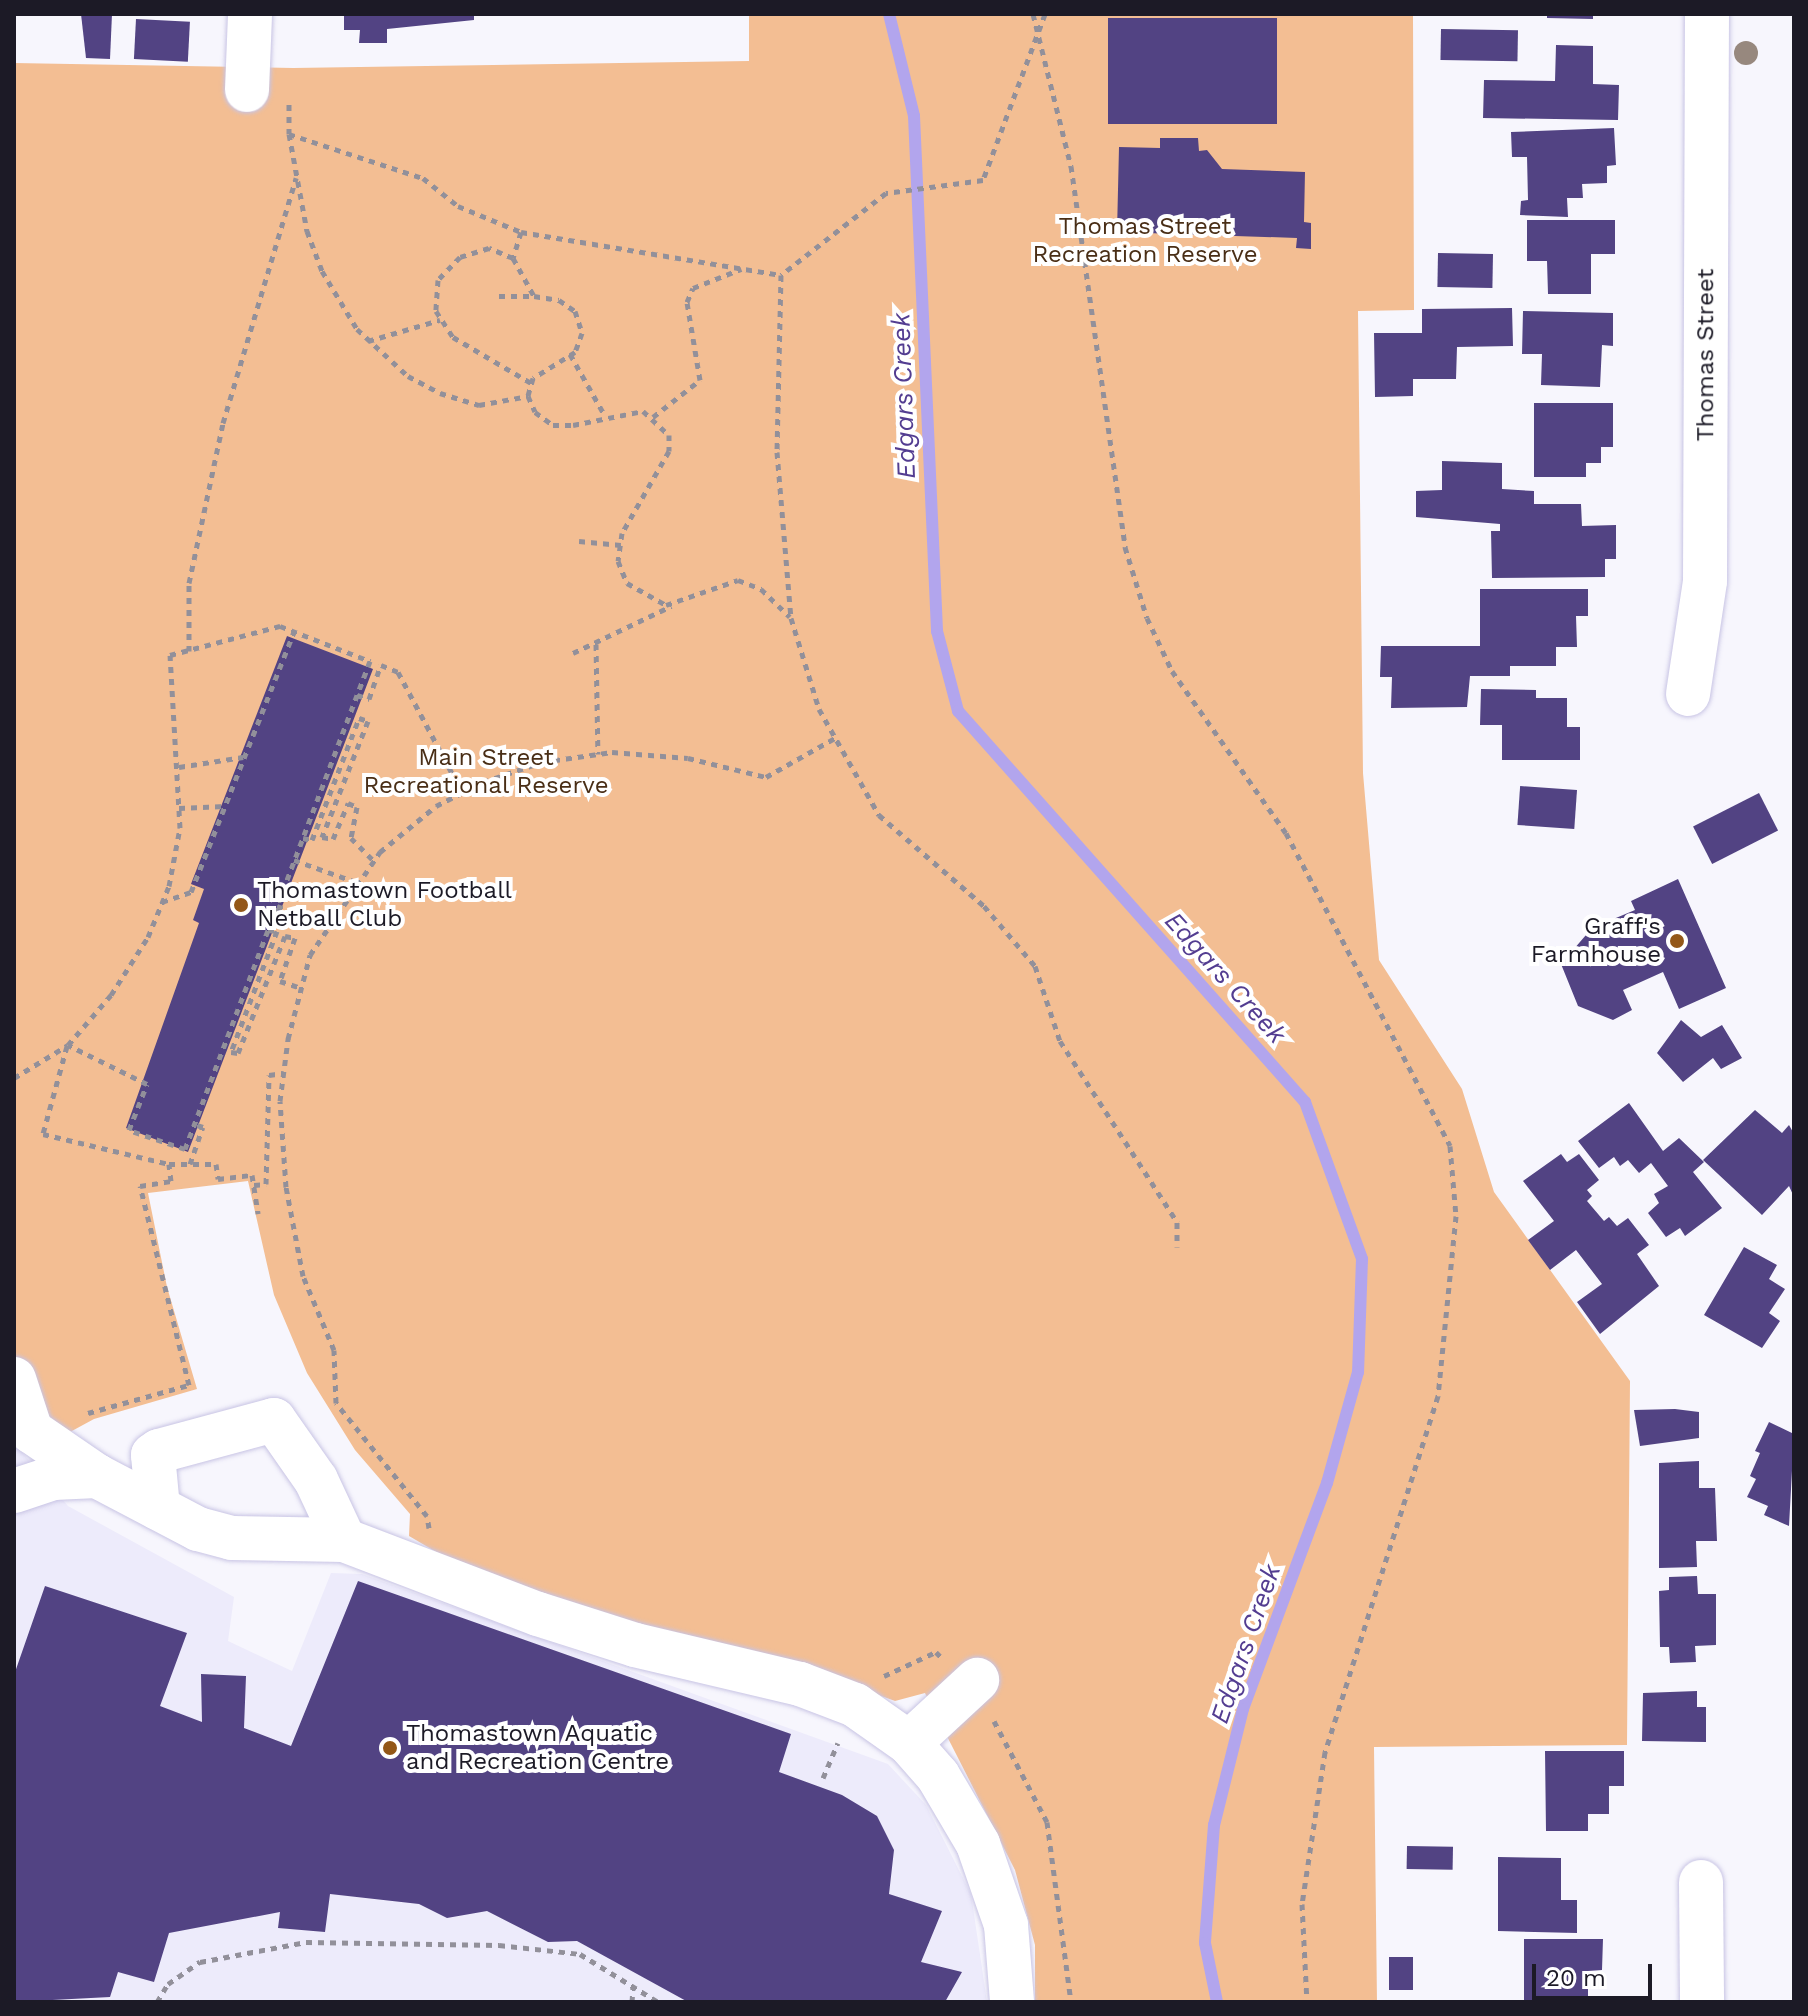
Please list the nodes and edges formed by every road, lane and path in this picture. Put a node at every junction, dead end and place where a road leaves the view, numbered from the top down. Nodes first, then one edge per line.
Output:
1 (250, 14) edge
2 (1033, 14) edge
3 (1045, 14) edge
4 (1707, 14) edge
5 (1039, 34) junction
6 (268, 88) joint
7 (289, 134) junction
8 (296, 178) junction
9 (521, 232) junction
10 (513, 258) junction
11 (741, 268) junction
12 (781, 275) junction
13 (499, 296) dead end
14 (534, 296) junction
15 (440, 320) junction
16 (368, 341) junction
17 (570, 354) junction
18 (532, 383) junction
19 (528, 396) junction
20 (604, 414) junction
21 (653, 417) junction
22 (579, 541) dead end
23 (621, 545) junction
24 (679, 602) junction
25 (791, 618) junction
26 (294, 632) junction
27 (596, 644) junction
28 (189, 651) junction
29 (573, 653) dead end
30 (1688, 694) dead end
31 (357, 695) junction
32 (835, 738) junction
33 (598, 754) junction
34 (244, 757) junction
35 (179, 767) junction
36 (462, 792) junction
37 (225, 806) junction
38 (179, 808) junction
39 (303, 838) junction
40 (294, 860) junction
41 (373, 860) junction
42 (356, 882) junction
43 (162, 902) junction
44 (277, 906) junction
45 (328, 923) junction
46 (268, 930) junction
47 (301, 988) junction
48 (68, 1045) junction
49 (284, 1073) junction
50 (14, 1078) edge
51 (194, 1124) junction
52 (169, 1164) junction
53 (190, 1164) junction
54 (254, 1185) junction
55 (258, 1214) dead end
56 (1177, 1247) dead end
57 (14, 1379) edge
58 (88, 1413) dead end
59 (97, 1476) junction
60 (14, 1491) edge
61 (158, 1508) junction
62 (426, 1539) dead end
63 (344, 1540) junction
64 (869, 1684) dead end
65 (973, 1684) junction
66 (840, 1736) dead end
67 (822, 1740) dead end
68 (909, 1743) junction
69 (837, 1745) junction
70 (849, 1750) dead end
71 (823, 1778) dead end
72 (1701, 1882) dead end
73 (633, 1987) junction
74 (157, 2002) edge
75 (632, 2002) edge
76 (658, 2002) edge
77 (1012, 2002) edge
78 (1071, 2002) edge
79 (1307, 2002) edge
80 (1702, 2002) edge

1 - 6 street
2 - 5 path
3 - 5 path
4 - 30 street, Thomas Street
5 - 12 path
5 - 79 path
6 - 7 path
7 - 8 path
7 - 9 path
8 - 16 path
8 - 28 path
9 - 10 path
9 - 11 path
10 - 14 path
10 - 15 path
11 - 12 path
11 - 21 path
12 - 25 path
13 - 14 path
14 - 17 path
15 - 16 path
15 - 18 path
16 - 19 path
17 - 18 path
17 - 20 path
18 - 19 path
19 - 20 path
20 - 21 path
21 - 23 path
22 - 23 path
23 - 24 path
24 - 25 path
24 - 27 path
25 - 32 path
26 - 28 path
26 - 31 path
26 - 34 path
27 - 29 path
27 - 33 path
28 - 35 path
31 - 36 path
31 - 39 path
32 - 33 path
32 - 56 path
33 - 36 path
34 - 35 path
34 - 37 path
35 - 38 path
36 - 41 path
37 - 38 path
37 - 43 path
38 - 43 path
39 - 40 path
39 - 41 path
40 - 42 path
40 - 44 path
41 - 42 path
42 - 45 path
43 - 48 path
44 - 45 path
44 - 46 path
45 - 47 path
46 - 47 path
46 - 51 path
47 - 49 path
48 - 50 path
48 - 51 path
48 - 52 path
49 - 54 path
49 - 62 path
51 - 53 path
52 - 53 path
52 - 58 path
53 - 54 path
54 - 55 path
57 - 59 street
59 - 60 street
59 - 61 street
61 - 63 street
61 - 63 street
63 - 68 street
64 - 65 path
65 - 68 street
65 - 78 path
66 - 69 path
67 - 69 path
68 - 77 street
69 - 70 path
69 - 71 path
72 - 80 street
73 - 74 path
73 - 75 path
73 - 76 path

